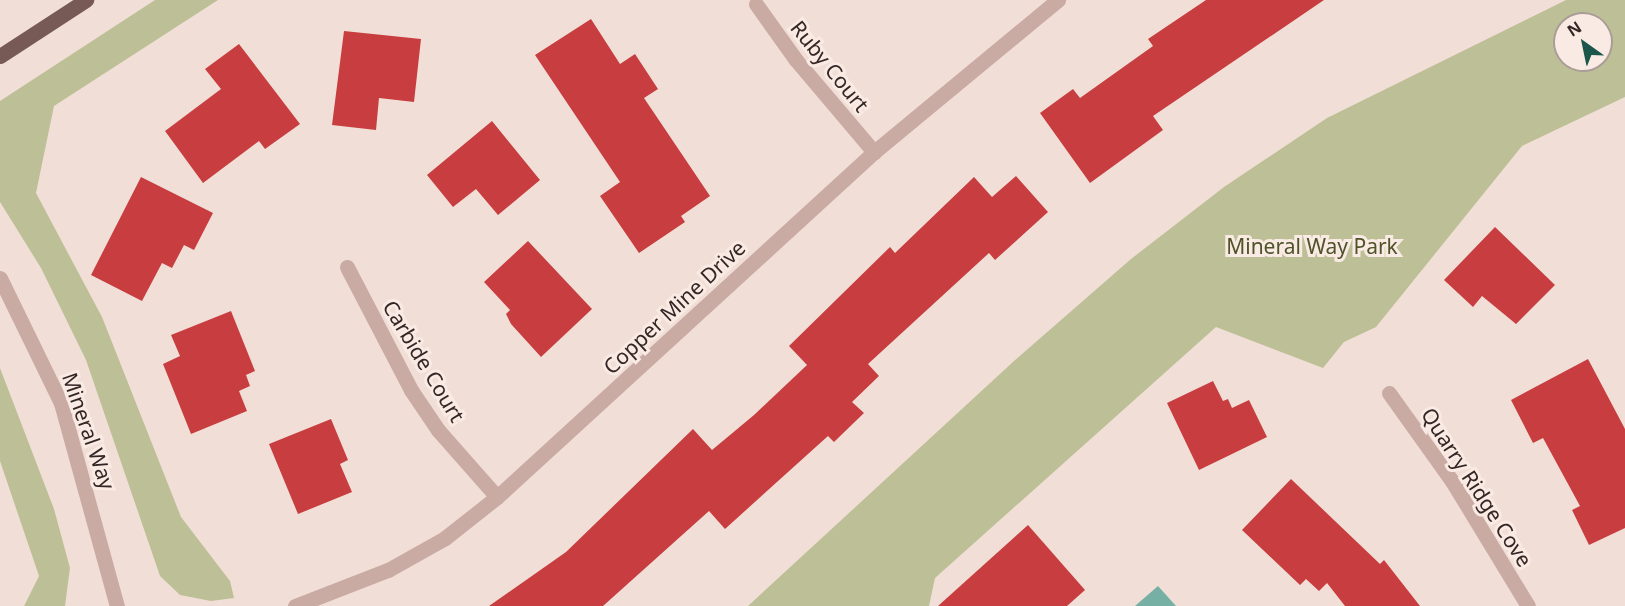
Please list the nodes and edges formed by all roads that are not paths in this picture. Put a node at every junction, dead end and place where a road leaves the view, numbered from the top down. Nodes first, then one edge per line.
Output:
1 (86, 0) edge
2 (1058, 0) edge
3 (756, 4) dead end
4 (0, 56) edge
5 (874, 152) junction
6 (347, 267) dead end
7 (0, 278) edge
8 (1389, 393) dead end
9 (497, 497) junction
10 (117, 606) edge
11 (295, 606) edge
12 (1528, 606) edge

1 - 4 main road
2 - 5 street, Copper Mine Drive
3 - 5 street, Ruby Court
5 - 9 street, Copper Mine Drive
6 - 9 street, Carbide Court
7 - 10 street, Mineral Way
8 - 12 street, Quarry Ridge Cove
9 - 11 street, Copper Mine Drive

